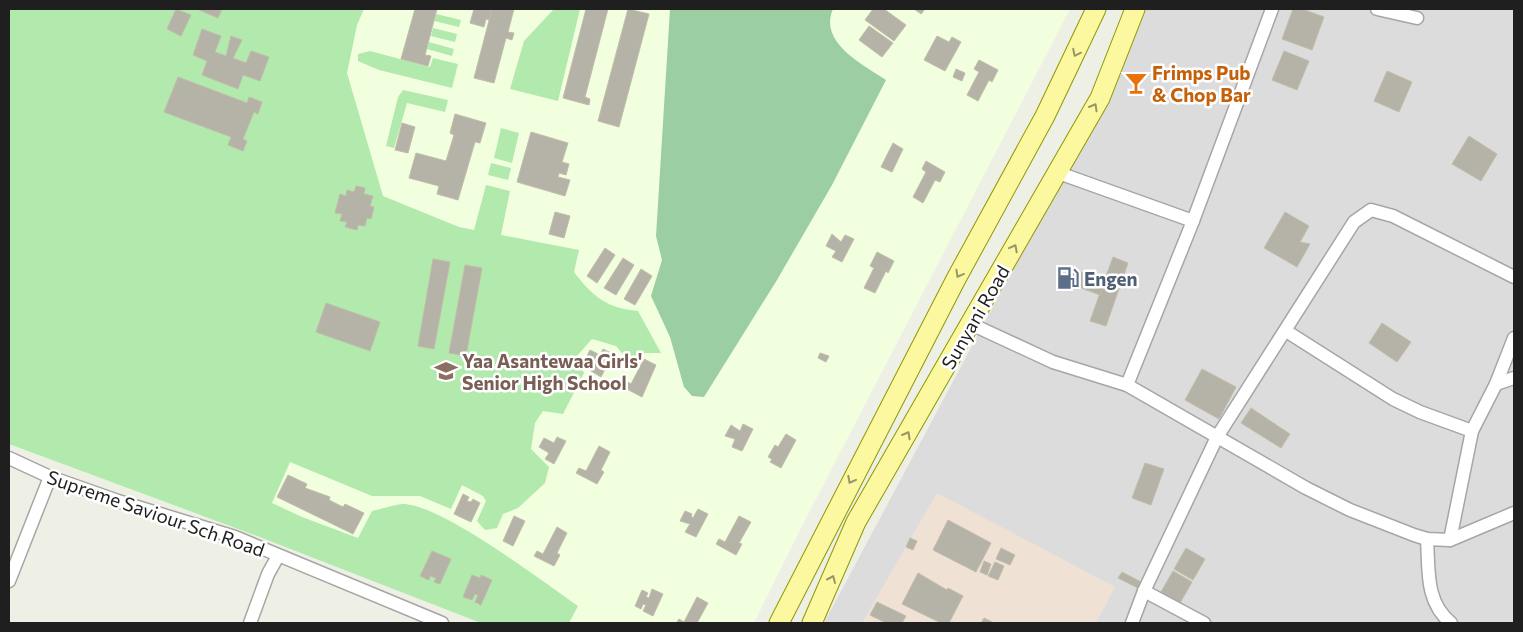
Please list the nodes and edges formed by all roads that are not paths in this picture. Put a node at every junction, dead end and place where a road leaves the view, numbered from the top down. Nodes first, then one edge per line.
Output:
1 (1096, 9) edge
2 (1136, 9) edge
3 (1272, 9) edge
4 (1377, 9) edge
5 (1417, 18) dead end
6 (1056, 172) junction
7 (1194, 221) junction
8 (1514, 277) edge
9 (972, 324) junction
10 (1286, 331) junction
11 (1514, 338) edge
12 (1514, 378) edge
13 (1496, 384) junction
14 (1127, 385) junction
15 (1472, 431) junction
16 (1217, 437) junction
17 (9, 458) edge
18 (50, 477) junction
19 (1514, 513) edge
20 (1427, 539) junction
21 (1450, 540) junction
22 (278, 556) junction
23 (9, 581) edge
24 (1144, 591) junction
25 (250, 623) edge
26 (442, 623) edge
27 (779, 623) edge
28 (812, 623) edge
29 (1132, 623) edge
30 (1204, 623) edge
31 (1451, 623) edge

1 -> 27 main road, Sunyani Road
6 -> 2 main road, Sunyani Road
3 - 7 street
4 - 5 street
6 - 7 street
9 -> 6 main road, Sunyani Road
7 - 14 street
8 - 10 street
9 - 14 street
28 -> 9 main road, Sunyani Road
10 - 15 street
10 - 16 street
11 - 13 street
12 - 13 street
13 - 15 street
14 - 16 street
15 - 21 street
16 - 20 street
16 - 24 street
17 - 18 street, Supreme Saviour Sch Road
18 - 22 street, Supreme Saviour Sch Road
18 - 23 street
19 - 21 street
20 - 21 street
20 - 31 street
22 - 25 street
22 - 26 street, Supreme Saviour Sch Road
24 - 29 street
24 - 30 street

